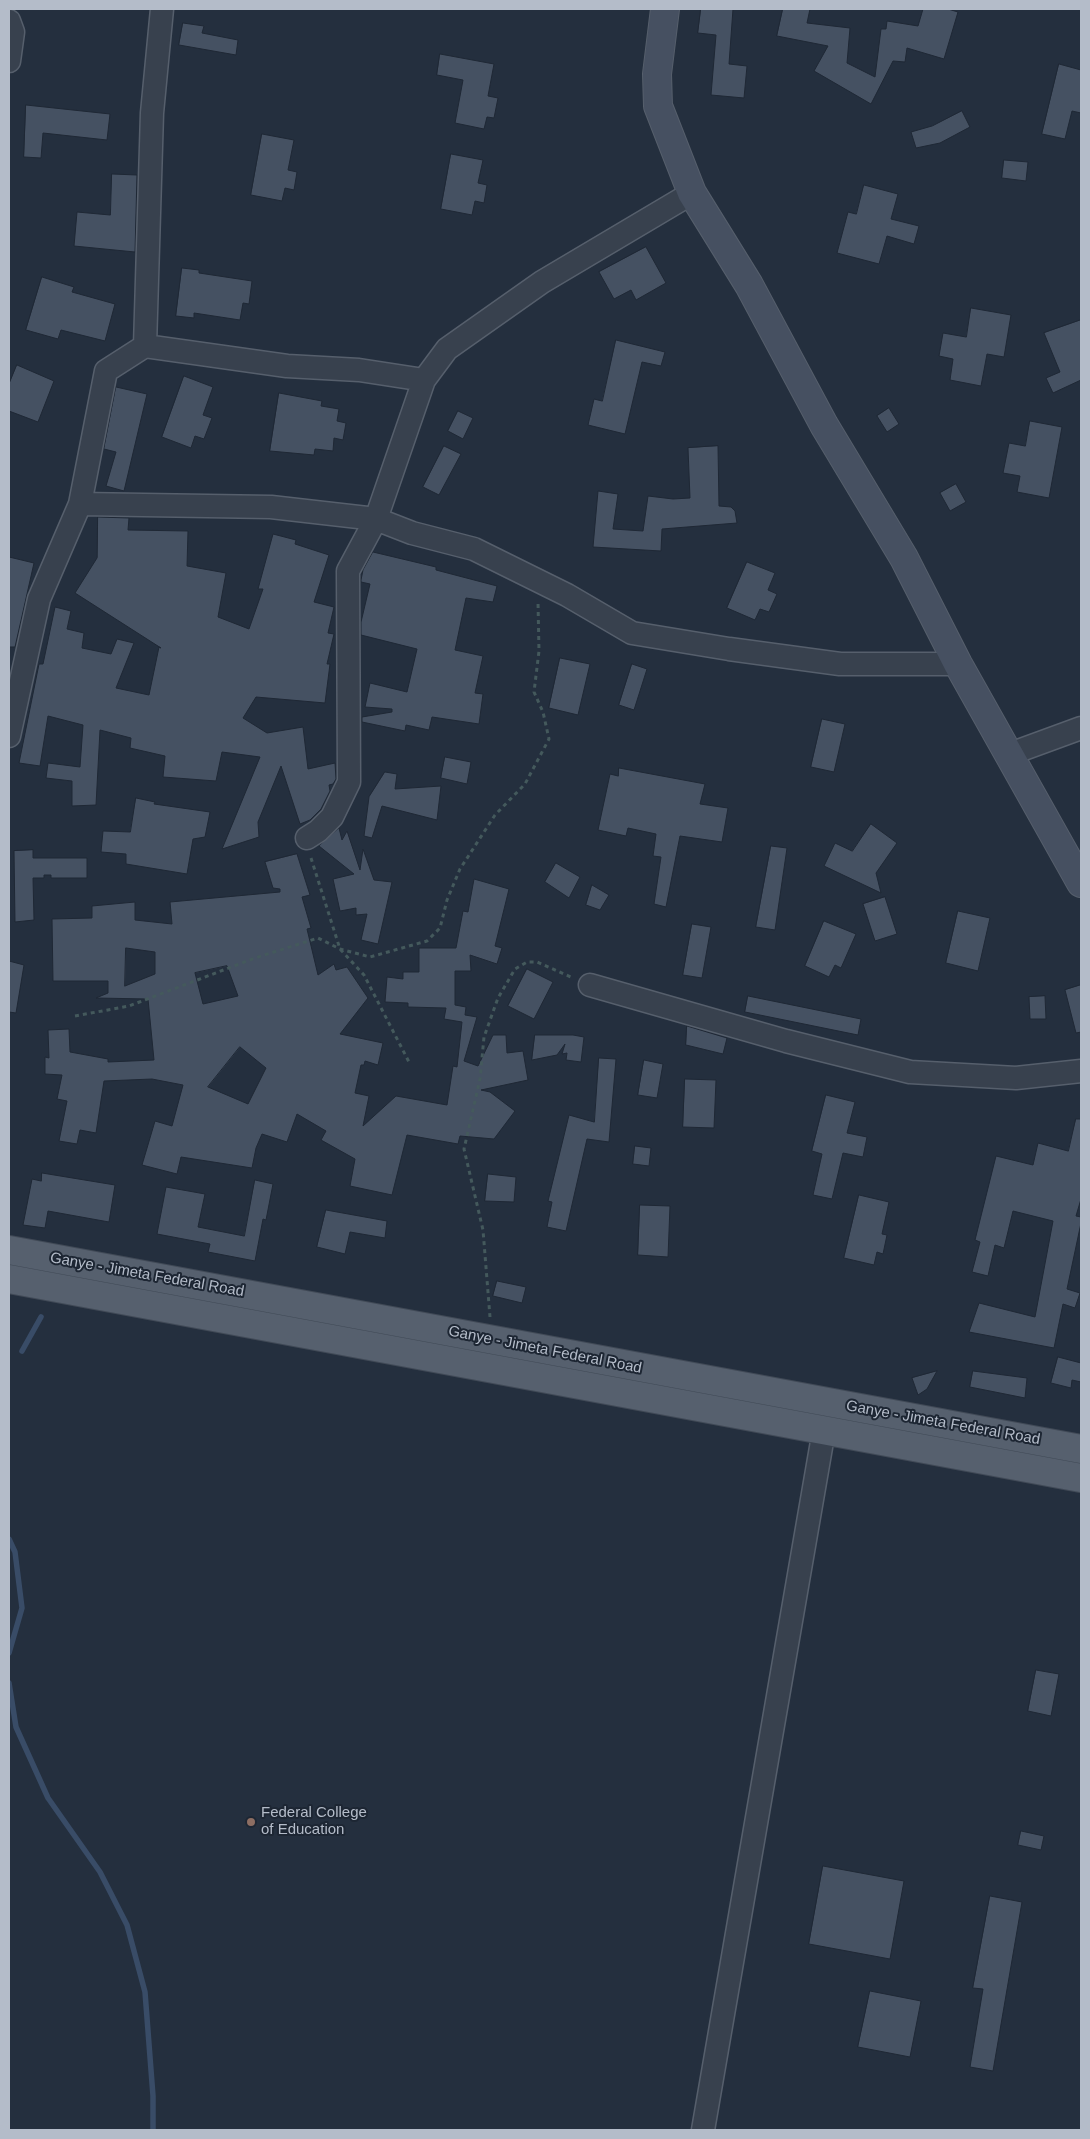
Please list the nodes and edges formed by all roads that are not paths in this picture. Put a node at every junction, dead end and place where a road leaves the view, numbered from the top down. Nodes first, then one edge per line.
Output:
1 (162, 9) edge
2 (665, 9) edge
3 (9, 21) edge
4 (9, 60) edge
5 (692, 193) junction
6 (145, 346) junction
7 (424, 380) junction
8 (80, 504) junction
9 (376, 519) junction
10 (958, 664) junction
11 (1081, 728) edge
12 (9, 736) edge
13 (1010, 754) junction
14 (307, 838) road end
15 (1081, 882) edge
16 (590, 985) road end
17 (1081, 1072) edge
18 (9, 1250) edge
19 (9, 1280) edge
20 (617, 1363) junction
21 (611, 1391) junction
22 (824, 1430) junction
23 (1081, 1449) edge
24 (1081, 1478) edge
25 (703, 2130) edge

1 - 6 street
2 - 5 street
3 - 4 street
5 - 7 street
5 - 10 street
6 - 7 street
6 - 8 street
7 - 9 street
8 - 9 street
8 - 12 street
9 - 10 street
9 - 14 street
10 - 13 street
11 - 13 street
13 - 15 street
16 - 17 street
18 - 20 main road, Ganye - Jimeta Federal Road
19 - 21 main road, Ganye - Jimeta Federal Road
20 - 21 main road
20 - 23 main road, Ganye - Jimeta Federal Road
21 - 22 main road, Ganye - Jimeta Federal Road
22 - 24 main road, Ganye - Jimeta Federal Road
22 - 25 street

